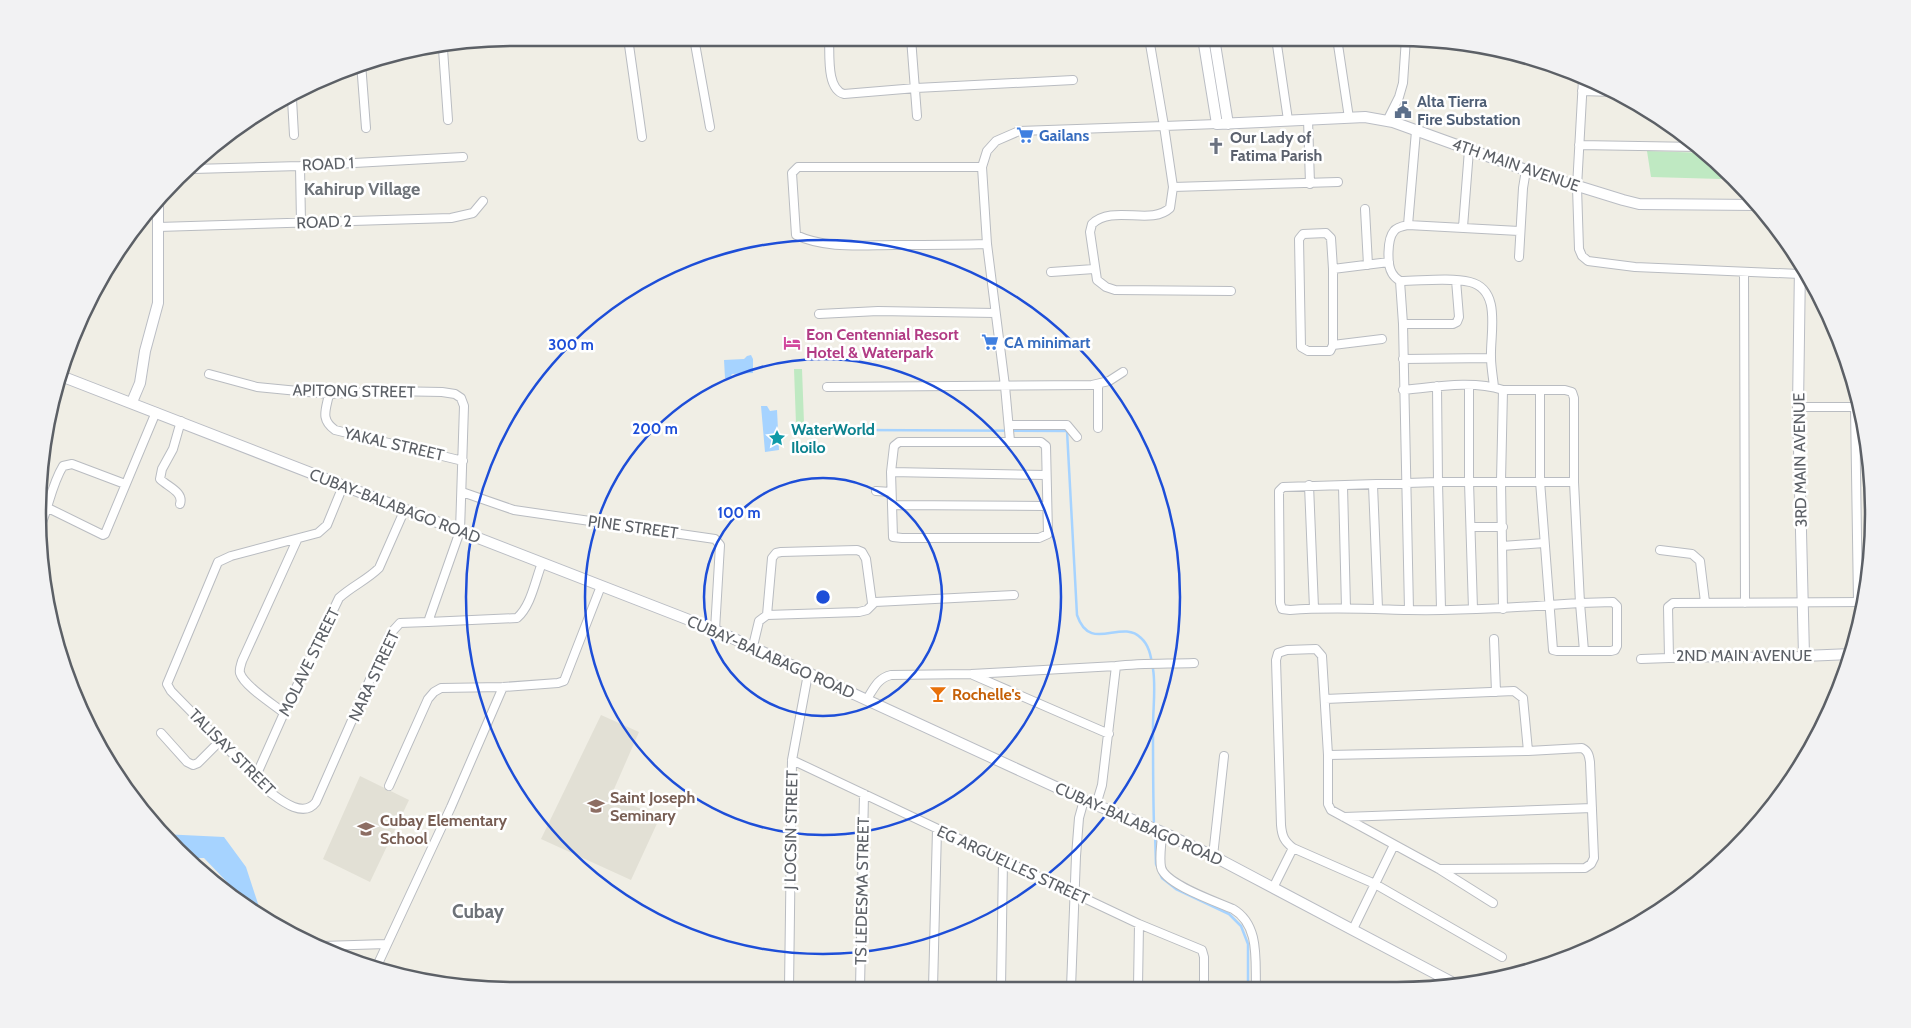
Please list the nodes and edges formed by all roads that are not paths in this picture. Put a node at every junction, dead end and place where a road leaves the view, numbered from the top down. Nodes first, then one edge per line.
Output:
1 (629, 46) edge
2 (695, 46) edge
3 (830, 46) edge
4 (912, 46) edge
5 (1150, 46) edge
6 (1204, 46) edge
7 (1215, 46) edge
8 (1277, 46) edge
9 (1338, 46) edge
10 (1405, 46) edge
11 (443, 52) edge
12 (362, 72) edge
13 (1073, 80) dead end
14 (1582, 85) edge
15 (916, 88) junction
16 (1582, 91) junction
17 (1598, 92) edge
18 (292, 102) edge
19 (917, 116) dead end
20 (1349, 118) junction
21 (1308, 119) junction
22 (448, 120) dead end
23 (1288, 120) junction
24 (1387, 121) junction
25 (1217, 124) junction
26 (1228, 124) junction
27 (1164, 126) junction
28 (710, 127) dead end
29 (366, 128) dead end
30 (1416, 131) junction
31 (294, 135) dead end
32 (642, 137) dead end
33 (1579, 144) junction
34 (1686, 147) edge
35 (1469, 150) junction
36 (463, 157) dead end
37 (300, 166) junction
38 (982, 167) junction
39 (199, 169) edge
40 (1526, 170) junction
41 (1338, 182) dead end
42 (1310, 184) junction
43 (1577, 186) junction
44 (1173, 187) junction
45 (483, 201) dead end
46 (1748, 205) edge
47 (1365, 209) dead end
48 (158, 211) edge
49 (301, 223) junction
50 (1408, 225) junction
51 (158, 227) junction
52 (1463, 227) junction
53 (1520, 232) junction
54 (987, 244) junction
55 (1519, 258) dead end
56 (1389, 262) junction
57 (1368, 265) junction
58 (1333, 268) junction
59 (1094, 269) junction
60 (1796, 270) edge
61 (1050, 272) dead end
62 (1744, 272) junction
63 (1800, 277) edge
64 (1456, 280) junction
65 (1400, 281) junction
66 (1231, 291) dead end
67 (995, 313) junction
68 (819, 314) dead end
69 (1403, 324) junction
70 (1382, 339) dead end
71 (1333, 345) junction
72 (1490, 358) junction
73 (1403, 359) junction
74 (1123, 372) dead end
75 (209, 374) dead end
76 (67, 378) edge
77 (1098, 384) junction
78 (1005, 386) junction
79 (1437, 386) junction
80 (1469, 386) junction
81 (827, 387) dead end
82 (1494, 387) junction
83 (1403, 390) junction
84 (1503, 390) junction
85 (1540, 390) junction
86 (329, 394) junction
87 (132, 402) junction
88 (1798, 406) junction
89 (1852, 407) edge
90 (156, 412) junction
91 (181, 421) junction
92 (1098, 428) dead end
93 (1010, 432) junction
94 (1077, 437) dead end
95 (1858, 437) edge
96 (463, 461) junction
97 (891, 472) junction
98 (1046, 475) junction
99 (1501, 481) junction
100 (1540, 481) junction
101 (1438, 482) junction
102 (1469, 482) junction
103 (1574, 482) junction
104 (125, 484) junction
105 (1406, 484) junction
106 (1309, 485) junction
107 (1373, 485) junction
108 (344, 486) junction
109 (1343, 486) junction
110 (876, 491) dead end
111 (462, 492) junction
112 (891, 492) junction
113 (180, 504) dead end
114 (892, 505) junction
115 (1047, 506) junction
116 (48, 508) junction
117 (405, 509) junction
118 (46, 513) edge
119 (1471, 527) junction
120 (1503, 527) junction
121 (460, 531) junction
122 (297, 540) junction
123 (1544, 543) junction
124 (1502, 546) junction
125 (1660, 550) dead end
126 (542, 563) junction
127 (1860, 582) edge
128 (601, 586) junction
129 (1014, 595) dead end
130 (1705, 602) junction
131 (1802, 602) junction
132 (1856, 602) edge
133 (872, 603) junction
134 (1580, 603) junction
135 (1745, 603) junction
136 (1549, 605) junction
137 (1314, 608) junction
138 (1346, 608) junction
139 (1378, 608) junction
140 (1442, 609) junction
141 (1473, 609) junction
142 (1503, 609) junction
143 (1409, 610) junction
144 (767, 615) junction
145 (428, 622) junction
146 (715, 630) junction
147 (1494, 639) dead end
148 (753, 646) junction
149 (1584, 651) junction
150 (1843, 654) edge
151 (1804, 656) junction
152 (1669, 658) junction
153 (1641, 660) dead end
154 (1194, 663) dead end
155 (1116, 666) junction
156 (808, 674) junction
157 (971, 674) junction
158 (503, 687) junction
159 (1496, 692) junction
160 (867, 699) junction
161 (1325, 699) junction
162 (284, 713) junction
163 (162, 733) dead end
164 (1109, 734) junction
165 (220, 741) junction
166 (1528, 751) junction
167 (1328, 755) junction
168 (1224, 756) dead end
169 (792, 760) junction
170 (256, 776) junction
171 (389, 786) dead end
172 (864, 794) junction
173 (1084, 800) junction
174 (1096, 805) junction
175 (1592, 808) junction
176 (303, 810) joint
177 (1342, 817) junction
178 (937, 829) junction
179 (1159, 830) junction
180 (1394, 845) junction
181 (1293, 848) junction
182 (1213, 856) junction
183 (1003, 861) junction
184 (1439, 869) junction
185 (1375, 884) junction
186 (1273, 888) junction
187 (1075, 894) junction
188 (1493, 903) dead end
189 (1139, 924) junction
190 (1353, 929) junction
191 (386, 944) junction
192 (334, 946) edge
193 (1502, 957) dead end
194 (379, 962) edge
195 (1446, 979) edge
196 (790, 982) edge
197 (860, 982) edge
198 (933, 982) edge
199 (1001, 982) edge
200 (1071, 982) edge
201 (1138, 982) edge
202 (1204, 982) edge
203 (1256, 982) edge

1 - 32 street
2 - 28 street
3 - 15 street
4 - 15 street
5 - 27 street
6 - 25 main road
7 - 26 main road
8 - 23 street
9 - 20 street
10 - 24 street
11 - 22 street
12 - 29 street
13 - 15 street
14 - 16 street
15 - 19 street
16 - 17 street
16 - 33 street
18 - 31 street
20 - 21 main road, 4TH MAIN AVENUE
20 - 24 main road, 4TH MAIN AVENUE
21 - 23 main road, 4TH MAIN AVENUE
21 - 42 street
23 - 26 main road, 4TH MAIN AVENUE
24 - 30 main road, 4TH MAIN AVENUE
25 - 26 main road, 4TH MAIN AVENUE
25 - 27 street
27 - 38 street
27 - 44 street
30 - 35 main road, 4TH MAIN AVENUE
30 - 50 street
33 - 34 street
33 - 43 street
35 - 40 main road, 4TH MAIN AVENUE
35 - 52 street
36 - 37 street, ROAD 1
37 - 39 street, ROAD 1
37 - 49 street
38 - 54 street
38 - 54 street
40 - 43 main road, 4TH MAIN AVENUE
40 - 53 street
41 - 42 street
42 - 44 street
43 - 46 main road, 4TH MAIN AVENUE
43 - 62 street
44 - 59 street
45 - 49 street, ROAD 2
47 - 57 street
48 - 51 main road
49 - 51 street, ROAD 2
50 - 52 street
50 - 56 street
51 - 87 main road
52 - 53 street
53 - 55 street
54 - 67 street
56 - 57 street
56 - 65 street
57 - 58 street
58 - 71 street
58 - 71 street
59 - 61 street
59 - 66 street
60 - 62 street
62 - 135 street
63 - 88 main road, 3RD MAIN AVENUE
64 - 65 street
64 - 69 street
64 - 72 street
65 - 69 street
67 - 68 street
67 - 78 street
69 - 73 street
70 - 71 street
72 - 73 street
72 - 82 street
73 - 83 street
74 - 77 street
75 - 86 street, APITONG STREET
76 - 87 main road, CUBAY-BALABAGO ROAD
77 - 78 street
77 - 92 street
78 - 81 street
78 - 93 street
79 - 80 street
79 - 83 street
79 - 101 street
80 - 82 street
80 - 102 street
82 - 84 street
83 - 105 street
84 - 85 street
84 - 99 street
85 - 100 street
85 - 103 street
86 - 96 street, YAKAL STREET
86 - 96 street, APITONG STREET
87 - 90 main road, CUBAY-BALABAGO ROAD
88 - 89 street
88 - 131 main road, 3RD MAIN AVENUE
90 - 91 main road, CUBAY-BALABAGO ROAD
90 - 104 street
91 - 108 main road, CUBAY-BALABAGO ROAD
91 - 113 street
93 - 94 street
93 - 97 street
93 - 98 street
95 - 127 street
96 - 111 street
97 - 98 street
97 - 112 street
98 - 115 street
99 - 100 street
99 - 102 street
99 - 120 street
100 - 103 street
100 - 123 street
101 - 102 street
101 - 105 street
101 - 140 street
102 - 119 street
103 - 134 street
104 - 116 street
104 - 116 street
105 - 107 street
105 - 143 street
106 - 109 street
106 - 137 street
106 - 137 street
107 - 109 street
107 - 139 street
108 - 117 main road, CUBAY-BALABAGO ROAD
108 - 122 street
109 - 138 street
110 - 112 street
111 - 121 street
111 - 146 street, PINE STREET
112 - 114 street
114 - 115 street
114 - 115 street
116 - 118 street
117 - 121 main road, CUBAY-BALABAGO ROAD
117 - 162 street, MOLAVE STREET
119 - 120 street
119 - 141 street
120 - 124 street
121 - 126 main road, CUBAY-BALABAGO ROAD
121 - 145 street
122 - 162 street
122 - 165 street, TALISAY STREET
123 - 124 street
123 - 136 street
124 - 142 street
125 - 130 street
126 - 128 main road, CUBAY-BALABAGO ROAD
126 - 145 street, NARA STREET
128 - 146 main road, CUBAY-BALABAGO ROAD
128 - 158 street
129 - 133 street
130 - 135 street, 2ND MAIN AVENUE
130 - 152 street, 2ND MAIN AVENUE
131 - 132 street, 2ND MAIN AVENUE
131 - 135 street, 2ND MAIN AVENUE
131 - 151 main road, 3RD MAIN AVENUE
133 - 144 street
133 - 144 street
134 - 136 street
134 - 149 street
134 - 149 street
136 - 142 street
136 - 149 street
137 - 138 street
138 - 139 street
139 - 143 street
140 - 141 street
140 - 143 street
141 - 142 street
144 - 148 street
145 - 176 street, NARA STREET
146 - 148 main road, CUBAY-BALABAGO ROAD
147 - 159 street
148 - 156 main road, CUBAY-BALABAGO ROAD
150 - 151 main road, 2ND MAIN AVENUE
151 - 152 street, 2ND MAIN AVENUE
152 - 153 street
154 - 155 street
155 - 157 street
155 - 164 street
156 - 160 main road, CUBAY-BALABAGO ROAD
156 - 169 street, J LOCSIN STREET
157 - 160 street
157 - 164 street
158 - 171 street
158 - 191 street
159 - 161 street
159 - 166 street
160 - 173 main road, CUBAY-BALABAGO ROAD
161 - 167 street
161 - 181 street
162 - 170 street, MOLAVE STREET
163 - 165 street
164 - 174 street
165 - 170 street, TALISAY STREET
166 - 167 street
166 - 175 street
167 - 177 street
168 - 182 street
169 - 172 street, EG ARGUELLES STREET
169 - 196 street, J LOCSIN STREET
170 - 176 street, TALISAY STREET
172 - 178 street, EG ARGUELLES STREET
172 - 197 street, TS LEDESMA STREET
173 - 174 main road, CUBAY-BALABAGO ROAD
173 - 187 street
174 - 179 main road, CUBAY-BALABAGO ROAD
175 - 177 street
175 - 184 street
177 - 180 street
178 - 183 street, EG ARGUELLES STREET
178 - 198 street
179 - 182 main road, CUBAY-BALABAGO ROAD
179 - 203 street
180 - 184 street
180 - 185 street
181 - 185 street
181 - 186 street
182 - 186 main road, CUBAY-BALABAGO ROAD
183 - 187 street, EG ARGUELLES STREET
183 - 199 street
184 - 188 street
185 - 190 street
185 - 193 street
186 - 190 main road, CUBAY-BALABAGO ROAD
187 - 189 street, EG ARGUELLES STREET
187 - 200 street
189 - 201 street
189 - 202 street, EG ARGUELLES STREET
190 - 195 main road, CUBAY-BALABAGO ROAD
191 - 192 street
191 - 194 street

